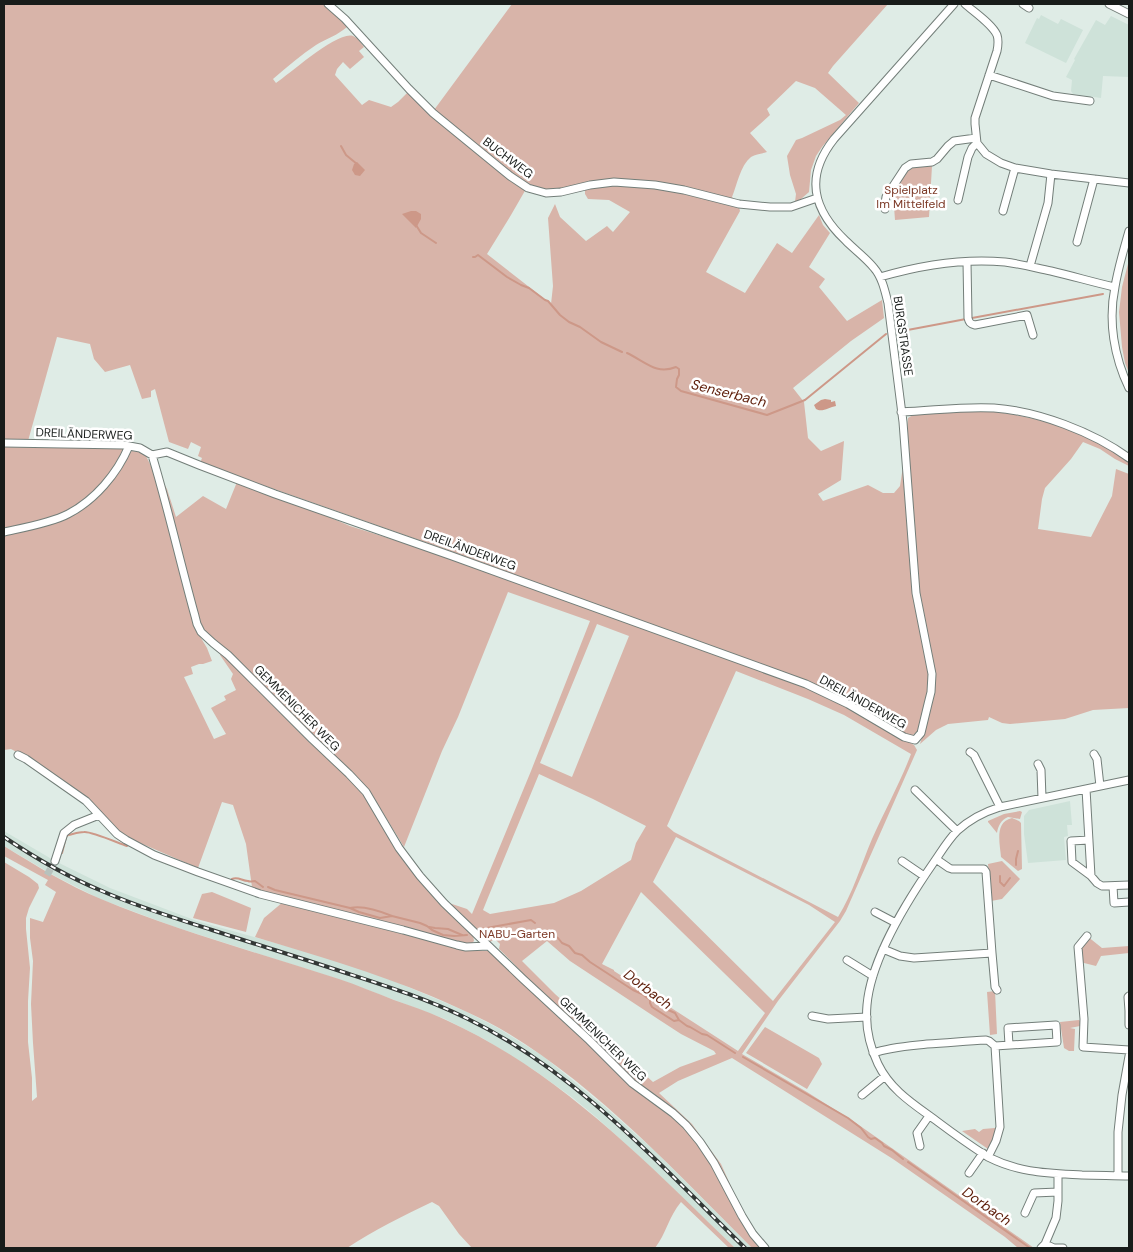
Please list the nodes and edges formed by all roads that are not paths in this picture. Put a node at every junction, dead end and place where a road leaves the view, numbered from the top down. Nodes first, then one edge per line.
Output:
1 (328, 4) edge
2 (954, 4) edge
3 (965, 4) edge
4 (1109, 4) edge
5 (1129, 14) edge
6 (989, 75) junction
7 (1090, 101) dead end
8 (977, 141) junction
9 (1014, 168) junction
10 (1051, 174) junction
11 (1094, 179) junction
12 (1129, 183) edge
13 (817, 198) junction
14 (958, 200) dead end
15 (885, 209) dead end
16 (1003, 211) dead end
17 (1129, 231) edge
18 (1077, 242) dead end
19 (967, 262) junction
20 (1030, 266) junction
21 (880, 277) junction
22 (1114, 287) junction
23 (1033, 335) dead end
24 (1129, 388) edge
25 (902, 412) junction
26 (4, 443) edge
27 (129, 446) junction
28 (152, 455) junction
29 (1129, 458) edge
30 (4, 532) edge
31 (915, 740) joint
32 (970, 752) dead end
33 (1094, 754) dead end
34 (18, 755) dead end
35 (1038, 764) dead end
36 (1129, 780) edge
37 (1100, 786) junction
38 (1086, 789) junction
39 (915, 790) dead end
40 (1042, 798) junction
41 (1000, 807) junction
42 (99, 815) junction
43 (958, 831) junction
44 (1089, 840) junction
45 (936, 859) junction
46 (55, 861) tunnel mouth
47 (902, 862) dead end
48 (924, 876) junction
49 (1091, 876) junction
50 (1129, 885) edge
51 (1113, 886) junction
52 (1129, 902) edge
53 (876, 912) dead end
54 (896, 923) junction
55 (1088, 936) dead end
56 (488, 946) junction
57 (884, 949) junction
58 (992, 953) junction
59 (847, 960) dead end
60 (873, 976) junction
61 (997, 990) dead end
62 (1129, 996) edge
63 (1129, 1011) edge
64 (812, 1016) dead end
65 (867, 1017) junction
66 (1129, 1025) edge
67 (1009, 1045) junction
68 (995, 1046) junction
69 (1129, 1050) edge
70 (874, 1053) junction
71 (1129, 1056) edge
72 (884, 1076) junction
73 (862, 1095) dead end
74 (929, 1116) junction
75 (920, 1146) dead end
76 (985, 1155) junction
77 (970, 1173) dead end
78 (1058, 1174) junction
79 (1118, 1176) junction
80 (1129, 1176) edge
81 (1058, 1192) junction
82 (1025, 1213) dead end
83 (1043, 1246) edge
84 (765, 1248) edge
85 (1063, 1248) edge

1 - 13 street, BUCHWEG
2 - 13 street, BURGSTRASSE
3 - 6 street
4 - 5 street
6 - 7 street
6 - 8 street
8 - 9 street
8 - 14 street
8 - 15 street
9 - 10 street
9 - 16 street
10 - 11 street
10 - 20 street
11 - 12 street
11 - 18 street
13 - 21 street, BURGSTRASSE
17 - 22 street
19 - 20 street
19 - 21 street
19 - 23 street
20 - 22 street
21 - 25 street, BURGSTRASSE
22 - 24 street
25 - 29 street
25 - 31 street, BURGSTRASSE
26 - 27 street, DREILÄNDERWEG
27 - 28 street, DREILÄNDERWEG
27 - 30 street
28 - 31 street, DREILÄNDERWEG
28 - 56 street, GEMMENICHER WEG
32 - 41 street
33 - 37 street
34 - 42 street
35 - 40 street
36 - 37 street
37 - 38 street
38 - 40 street
38 - 44 street
39 - 43 street
40 - 41 street
41 - 43 street
42 - 46 street
42 - 56 street
43 - 45 street
44 - 49 street
44 - 49 street
45 - 48 street
45 - 58 street
47 - 48 street
48 - 54 street
49 - 51 street
50 - 51 street
51 - 52 street
53 - 54 street
54 - 57 street
55 - 69 street
56 - 84 street, GEMMENICHER WEG
57 - 58 street
57 - 60 street
58 - 61 street
59 - 60 street
60 - 65 street
62 - 63 street
63 - 66 street
64 - 65 street
65 - 70 street
67 - 67 street
67 - 68 street
68 - 70 street
68 - 76 street
70 - 72 street
71 - 79 street
72 - 73 street
72 - 74 street
74 - 75 street
74 - 76 street
76 - 77 street
76 - 78 street
78 - 79 street
78 - 81 street
79 - 80 street
81 - 82 street
81 - 83 street
83 - 85 street

